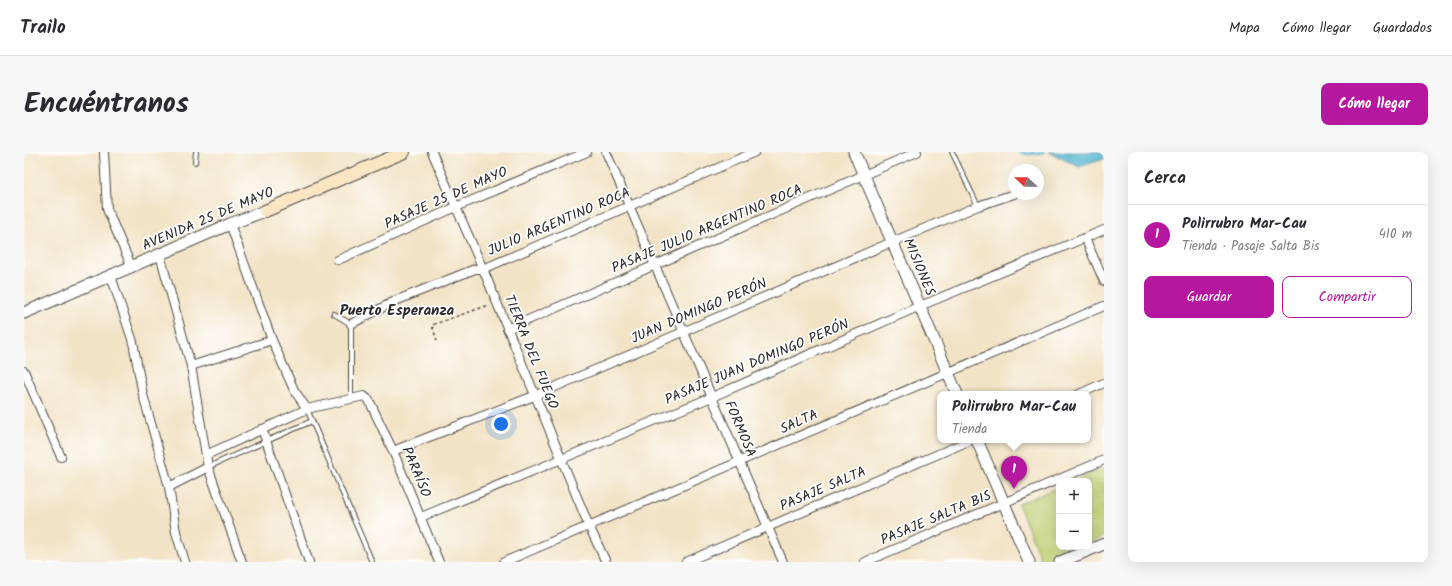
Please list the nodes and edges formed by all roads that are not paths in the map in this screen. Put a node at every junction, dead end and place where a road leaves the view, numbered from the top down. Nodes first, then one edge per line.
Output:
1 (104, 152) edge
2 (196, 152) edge
3 (404, 152) edge
4 (432, 152) edge
5 (587, 152) edge
6 (606, 152) edge
7 (755, 152) edge
8 (854, 152) edge
9 (917, 152) edge
10 (952, 152) edge
11 (195, 162) dead end
12 (864, 176) junction
13 (1008, 196) edge
14 (629, 206) junction
15 (978, 206) junction
16 (456, 208) junction
17 (265, 211) joint
18 (230, 224) junction
19 (1104, 230) edge
20 (1085, 238) junction
21 (892, 242) junction
22 (160, 255) junction
23 (338, 260) dead end
24 (655, 266) junction
25 (132, 268) junction
26 (483, 269) junction
27 (111, 276) junction
28 (1104, 281) edge
29 (920, 306) junction
30 (1104, 306) edge
31 (24, 313) edge
32 (334, 314) dead end
33 (352, 324) junction
34 (507, 329) junction
35 (683, 331) junction
36 (272, 340) junction
37 (191, 366) junction
38 (24, 371) edge
39 (948, 372) junction
40 (1104, 383) edge
41 (956, 391) edge
42 (1086, 391) edge
43 (534, 396) junction
44 (712, 397) junction
45 (351, 398) junction
46 (307, 409) junction
47 (312, 421) junction
48 (262, 429) junction
49 (267, 442) junction
50 (964, 443) edge
51 (978, 443) edge
52 (393, 451) junction
53 (206, 455) junction
54 (61, 457) dead end
55 (562, 459) junction
56 (1104, 460) edge
57 (740, 462) junction
58 (208, 467) junction
59 (169, 487) junction
60 (1004, 504) junction
61 (421, 517) junction
62 (589, 526) junction
63 (768, 527) junction
64 (1104, 544) edge
65 (185, 562) edge
66 (242, 562) edge
67 (309, 562) edge
68 (372, 562) edge
69 (439, 562) edge
70 (504, 562) edge
71 (606, 562) edge
72 (686, 562) edge
73 (783, 562) edge
74 (865, 562) edge
75 (1029, 562) edge
76 (1060, 562) edge

1 - 25 street
2 - 11 lane
3 - 17 main road, AVENIDA 25 DE MAYO
4 - 16 street, TIERRA DEL FUEGO
5 - 16 street, PASAJE 25 DE MAYO
6 - 14 street, FORMOSA
7 - 14 street, JULIO ARGENTINO ROCA
8 - 12 street, MISIONES
9 - 12 street, PASAJE JULIO ARGENTINO ROCA
10 - 15 lane
12 - 21 street, MISIONES
12 - 24 street, PASAJE JULIO ARGENTINO ROCA
13 - 15 street, JUAN DOMINGO PERÓN
14 - 24 street, FORMOSA
14 - 26 street, JULIO ARGENTINO ROCA
15 - 21 street, JUAN DOMINGO PERÓN
16 - 23 street, PASAJE 25 DE MAYO
16 - 26 street, TIERRA DEL FUEGO
17 - 18 street, AVENIDA 25 DE MAYO
18 - 22 street, AVENIDA 25 DE MAYO
18 - 36 street
19 - 20 street, PASAJE JUAN DOMINGO PERÓN
20 - 28 street
20 - 29 street, PASAJE JUAN DOMINGO PERÓN
21 - 29 street, MISIONES
21 - 35 street, JUAN DOMINGO PERÓN
22 - 25 street, AVENIDA 25 DE MAYO
22 - 37 street
24 - 34 street, PASAJE JULIO ARGENTINO ROCA
24 - 35 street, FORMOSA
25 - 27 street, AVENIDA 25 DE MAYO
26 - 33 street, JULIO ARGENTINO ROCA
26 - 34 street, TIERRA DEL FUEGO
27 - 31 street, AVENIDA 25 DE MAYO
27 - 59 street
29 - 39 street, MISIONES
29 - 44 street, PASAJE JUAN DOMINGO PERÓN
30 - 39 street, SALTA
32 - 33 lane
33 - 45 lane
34 - 43 street, TIERRA DEL FUEGO
35 - 43 street, JUAN DOMINGO PERÓN
35 - 44 street, FORMOSA
36 - 37 street
36 - 46 street
37 - 53 street
38 - 54 street
39 - 41 street, MISIONES
39 - 57 street, SALTA
40 - 42 street
43 - 52 street, JUAN DOMINGO PERÓN
43 - 55 street, TIERRA DEL FUEGO
44 - 55 street, PASAJE JUAN DOMINGO PERÓN
44 - 57 street, FORMOSA
45 - 46 street
45 - 52 street, PARAÍSO
46 - 47 lane
46 - 48 street
47 - 49 lane
47 - 68 lane
48 - 49 street
48 - 53 street
49 - 58 lane
49 - 67 street
50 - 63 street, PASAJE SALTA
51 - 60 street
52 - 61 street, PARAÍSO
53 - 58 street
55 - 61 street, PASAJE JUAN DOMINGO PERÓN
55 - 62 street, TIERRA DEL FUEGO
56 - 60 street, PASAJE SALTA BIS
57 - 62 street, SALTA
57 - 63 street, FORMOSA
58 - 59 street
58 - 66 street
59 - 65 street
60 - 74 street, PASAJE SALTA BIS
60 - 75 street
61 - 69 street, PARAÍSO
62 - 70 street, SALTA
62 - 71 street, TIERRA DEL FUEGO
63 - 72 street, PASAJE SALTA
63 - 73 street, FORMOSA
64 - 76 street

